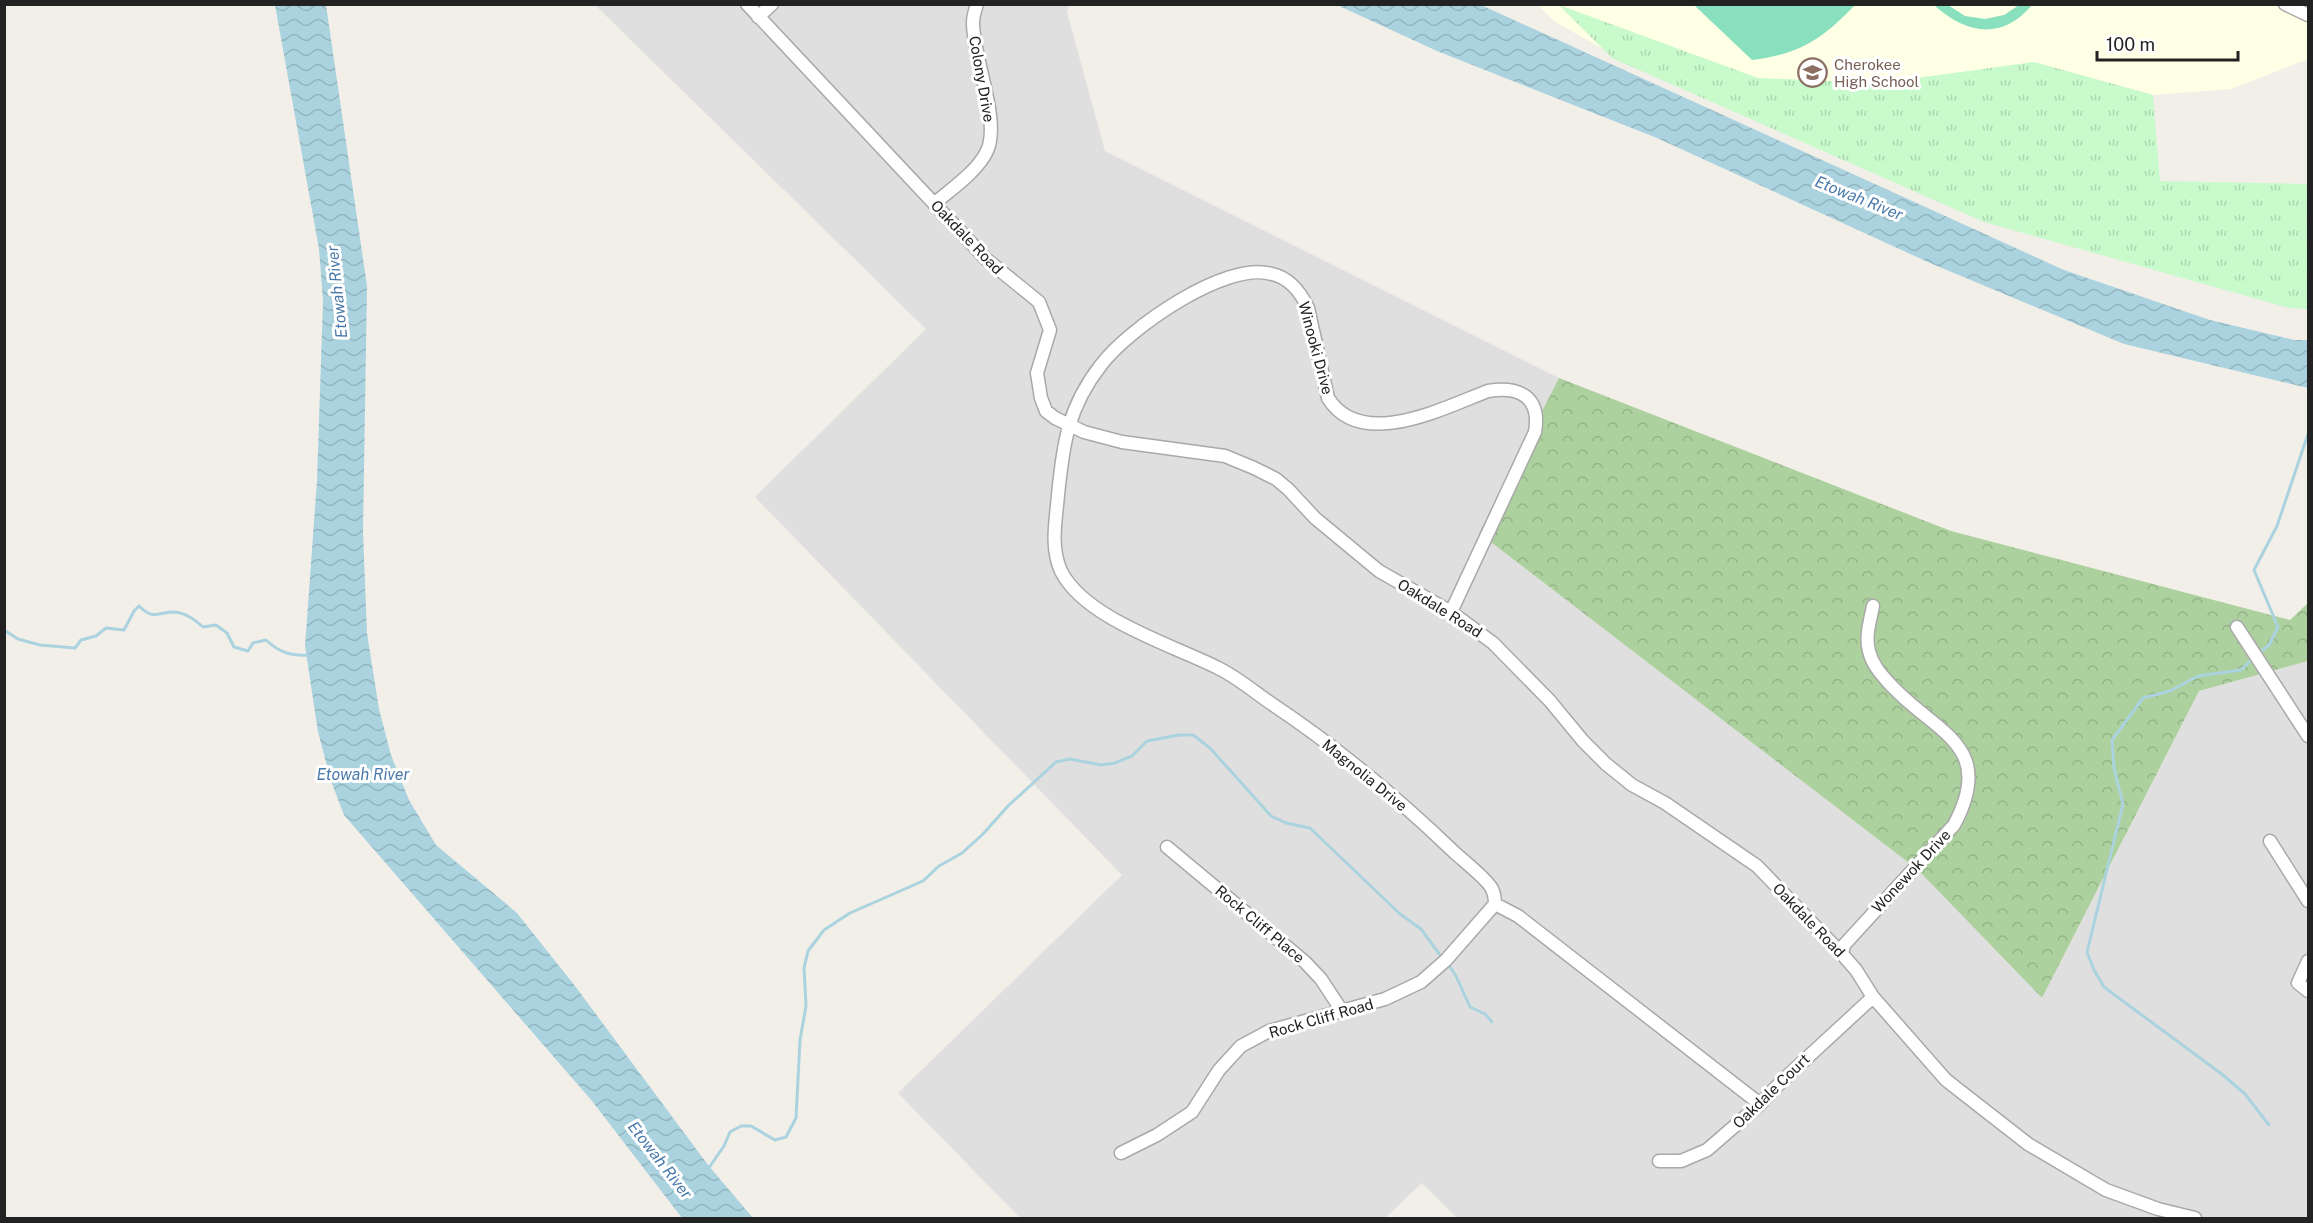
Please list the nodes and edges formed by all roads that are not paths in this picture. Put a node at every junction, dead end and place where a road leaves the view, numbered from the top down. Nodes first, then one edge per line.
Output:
1 (747, 4) edge
2 (772, 4) edge
3 (977, 4) edge
4 (2285, 4) edge
5 (2308, 15) edge
6 (758, 17) junction
7 (934, 204) junction
8 (1068, 424) junction
9 (1873, 606) dead end
10 (1450, 612) junction
11 (2237, 627) dead end
12 (2308, 736) edge
13 (2270, 841) dead end
14 (1167, 847) dead end
15 (2308, 901) edge
16 (1496, 904) junction
17 (1842, 954) junction
18 (2308, 961) edge
19 (2308, 991) edge
20 (1873, 997) junction
21 (1342, 1011) junction
22 (1760, 1104) junction
23 (1121, 1153) dead end
24 (1659, 1161) dead end
25 (2195, 1218) edge

1 - 6 street, Oakdale Road
2 - 6 street
3 - 7 street, Colony Drive
4 - 5 street
6 - 7 street, Oakdale Road
7 - 8 street, Oakdale Road
8 - 10 street, Oakdale Road
8 - 10 street, Winooki Drive
8 - 16 street, Magnolia Drive
9 - 17 street, Wonewok Drive
10 - 17 street, Oakdale Road
11 - 12 street
13 - 15 street
14 - 21 street, Rock Cliff Place
16 - 21 street, Rock Cliff Road
16 - 22 street
17 - 20 street, Oakdale Road
18 - 19 street
20 - 22 street, Oakdale Court
20 - 25 street, Oakdale Road
21 - 23 street, Rock Cliff Road
22 - 24 street, Oakdale Court

